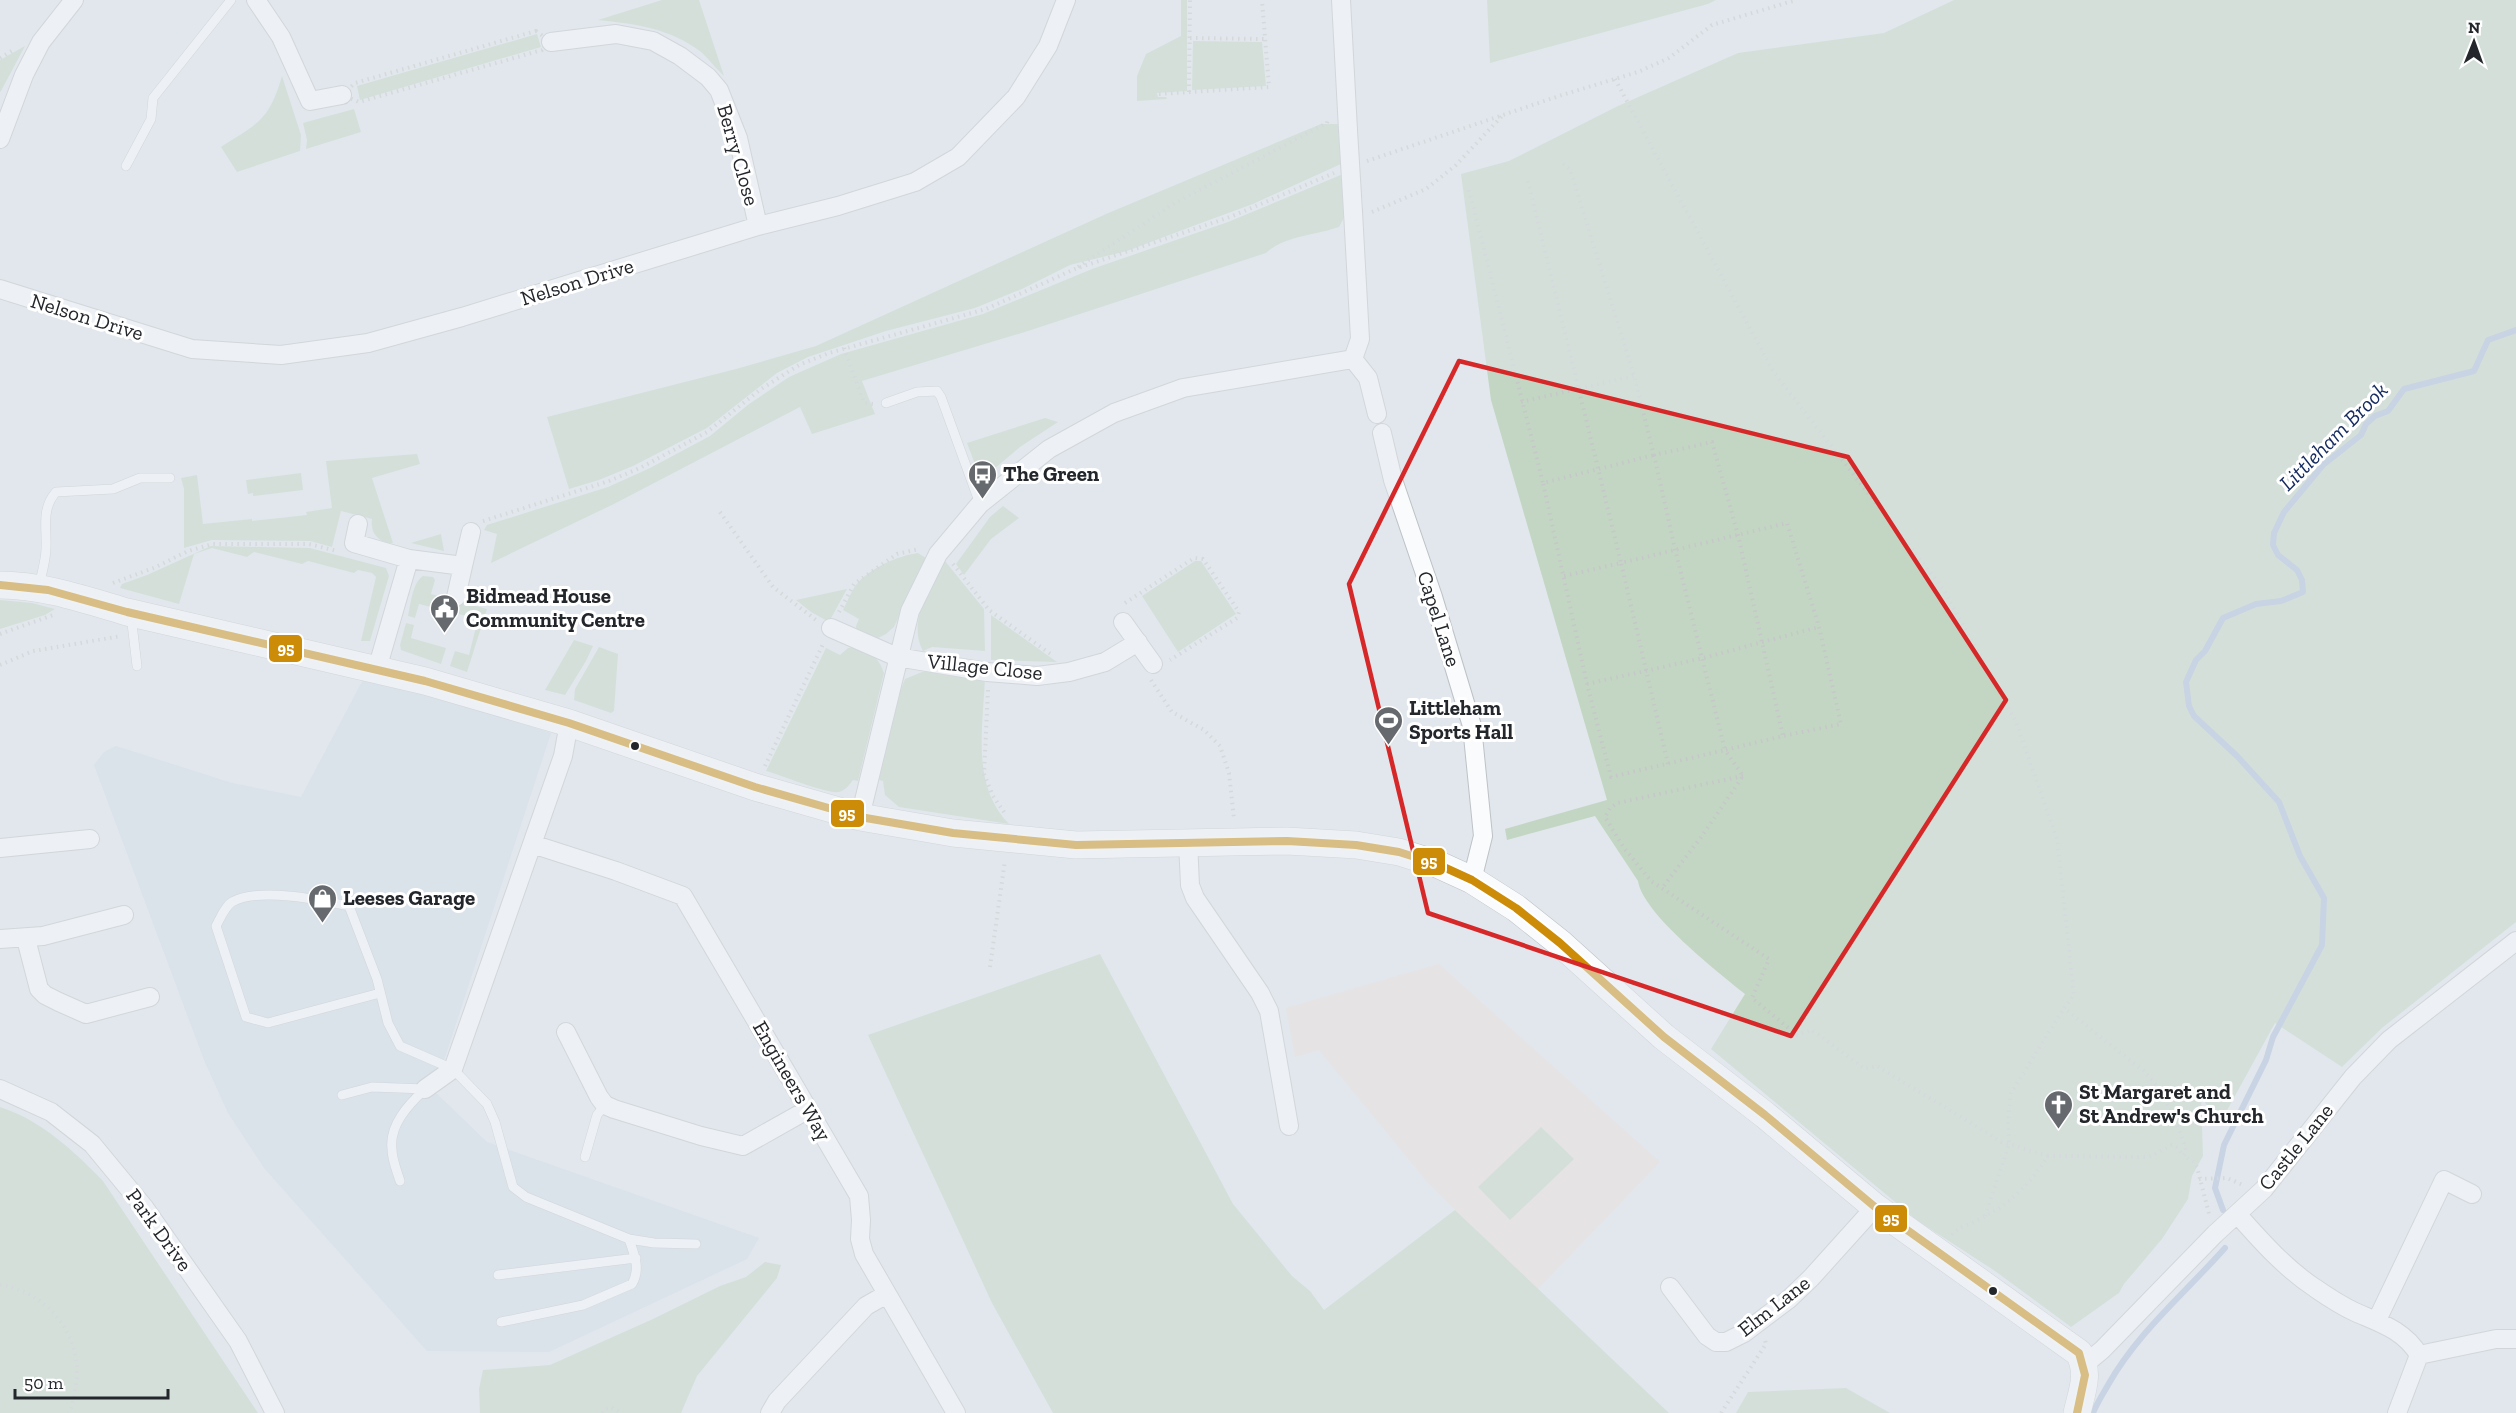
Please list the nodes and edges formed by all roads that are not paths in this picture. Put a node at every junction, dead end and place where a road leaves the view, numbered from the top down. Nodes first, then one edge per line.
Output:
1 (74, 0) edge
2 (231, 0) edge
3 (256, 0) edge
4 (1066, 0) edge
5 (1341, 0) edge
6 (551, 42) road end
7 (342, 95) road end
8 (3, 115) edge
9 (0, 139) edge
10 (126, 166) dead end
11 (758, 226) junction
12 (0, 289) edge
13 (1353, 359) junction
14 (886, 403) road end
15 (1377, 414) dead end
16 (1382, 433) dead end
17 (170, 478) dead end
18 (980, 504) junction
19 (358, 524) dead end
20 (471, 532) road end
21 (409, 559) junction
22 (463, 566) junction
23 (0, 585) edge
24 (39, 590) junction
25 (456, 597) dead end
26 (129, 613) junction
27 (1119, 616) road end
28 (831, 628) road end
29 (1138, 642) junction
30 (897, 657) junction
31 (137, 666) dead end
32 (1155, 667) road end
33 (377, 669) junction
34 (569, 723) junction
35 (860, 817) junction
36 (90, 839) dead end
37 (1188, 842) junction
38 (532, 844) junction
39 (0, 848) edge
40 (1472, 880) junction
41 (124, 915) dead end
42 (0, 939) edge
43 (26, 939) junction
44 (2516, 941) edge
45 (380, 993) junction
46 (150, 997) dead end
47 (566, 1032) dead end
48 (453, 1069) junction
49 (0, 1089) edge
50 (425, 1089) junction
51 (342, 1095) dead end
52 (605, 1105) junction
53 (807, 1110) junction
54 (1289, 1126) dead end
55 (585, 1157) dead end
56 (400, 1181) dead end
57 (2472, 1194) dead end
58 (1875, 1207) junction
59 (2238, 1215) junction
60 (629, 1239) junction
61 (696, 1244) dead end
62 (636, 1258) junction
63 (498, 1275) dead end
64 (1670, 1287) dead end
65 (887, 1294) junction
66 (2377, 1320) junction
67 (501, 1322) dead end
68 (2516, 1339) edge
69 (2419, 1355) junction
70 (2085, 1364) junction
71 (275, 1413) edge
72 (770, 1413) edge
73 (956, 1413) edge
74 (2077, 1413) edge
75 (2397, 1413) edge

1 - 8 street
2 - 10 lane
3 - 7 street
4 - 11 street, Nelson Drive
5 - 13 street, bridge
6 - 11 street, Berry Close
8 - 9 street
11 - 12 street, Nelson Drive
13 - 15 street
13 - 18 street
14 - 18 lane
16 - 40 street, Capel Lane
17 - 24 lane
18 - 30 street
19 - 21 street
20 - 22 street
21 - 22 street
21 - 33 street
22 - 25 street
23 - 24 street
24 - 26 street
26 - 31 lane
26 - 33 street
27 - 29 street
28 - 30 street, Village Close
29 - 30 street, Village Close
29 - 32 street
30 - 35 street
33 - 34 street
34 - 35 street
34 - 38 street
35 - 37 street
36 - 39 street
37 - 40 street
37 - 54 street
38 - 48 street
38 - 53 street, Engineers Way
40 - 58 street
41 - 43 street
42 - 43 street
43 - 46 street
44 - 59 street, Castle Lane
45 - 45 lane
45 - 48 lane
47 - 52 street
48 - 50 street
48 - 60 lane
49 - 71 street, Park Drive
50 - 51 lane
50 - 56 lane
52 - 53 street
52 - 55 lane
53 - 65 street, Engineers Way
57 - 66 street
58 - 64 street, Elm Lane
58 - 70 street
59 - 66 street
59 - 70 street, Castle Lane
60 - 61 lane
60 - 62 lane
62 - 63 lane
62 - 67 lane
65 - 72 street
65 - 73 street, Engineers Way
66 - 69 street
68 - 69 street
69 - 75 street
70 - 74 street

